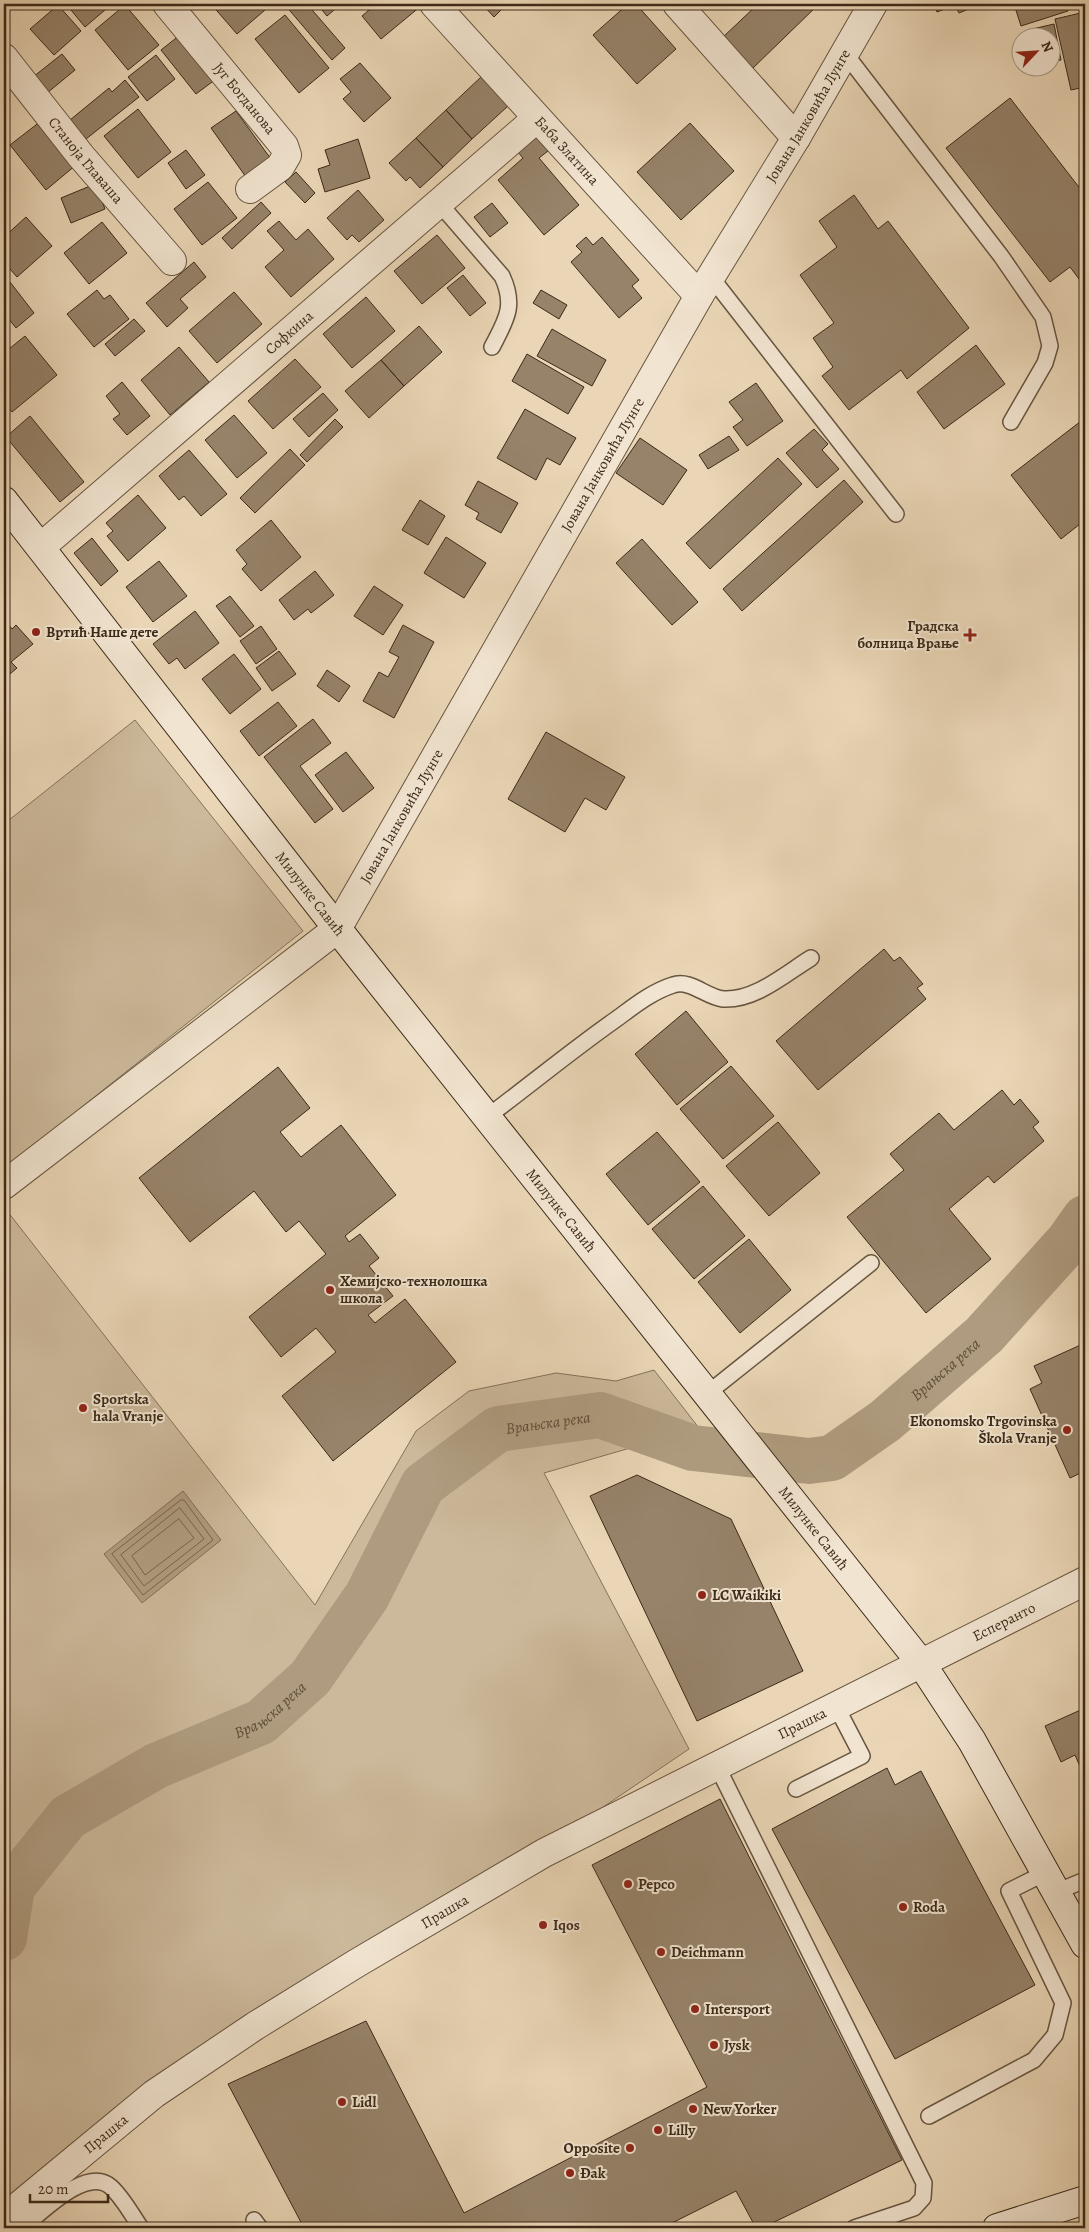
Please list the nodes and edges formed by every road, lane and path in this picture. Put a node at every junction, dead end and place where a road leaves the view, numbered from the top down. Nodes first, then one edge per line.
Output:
1 (167, 4) edge
2 (434, 4) edge
3 (677, 4) edge
4 (873, 4) edge
5 (844, 52) junction
6 (4, 58) edge
7 (536, 119) junction
8 (796, 138) junction
9 (250, 189) dead end
10 (439, 203) junction
11 (172, 261) dead end
12 (705, 287) junction
13 (492, 347) dead end
14 (1011, 422) dead end
15 (4, 500) edge
16 (896, 514) dead end
17 (41, 547) junction
18 (337, 929) junction
19 (810, 958) dead end
20 (487, 1117) junction
21 (4, 1185) edge
22 (871, 1263) dead end
23 (708, 1394) junction
24 (1085, 1581) edge
25 (921, 1663) junction
26 (836, 1706) junction
27 (717, 1766) junction
28 (796, 1789) dead end
29 (1085, 1880) edge
30 (1051, 1883) junction
31 (1085, 1944) edge
32 (929, 2116) dead end
33 (55, 2189) junction
34 (1085, 2200) edge
35 (4, 2218) edge
36 (22, 2228) edge
37 (141, 2228) edge
38 (854, 2228) edge
39 (997, 2228) edge

1 - 9 street, Југ Богданова
2 - 7 street, Баба Златина
3 - 8 street
4 - 5 street, Јована Јанковића Лунге
5 - 8 street, Јована Јанковића Лунге
5 - 14 lane
6 - 11 street, Станоја Главаша
7 - 10 street, Софкина
7 - 12 street, Баба Златина
8 - 12 street, Јована Јанковића Лунге
10 - 13 lane
10 - 17 street, Софкина
12 - 16 lane
12 - 18 street, Јована Јанковића Лунге
15 - 17 street, Милунке Савић
17 - 18 street, Милунке Савић
18 - 20 street, Милунке Савић
18 - 21 street
19 - 20 lane
20 - 23 street, Милунке Савић
22 - 23 lane
23 - 25 street, Милунке Савић
24 - 25 street, Есперанто
25 - 26 street, Прашка
25 - 30 street, Милунке Савић
26 - 27 street, Прашка
26 - 28 lane
27 - 33 street, Прашка
27 - 38 lane
29 - 30 lane
30 - 31 street, Милунке Савић
30 - 32 lane
33 - 35 street, Прашка
33 - 36 lane
33 - 37 lane
34 - 39 street

